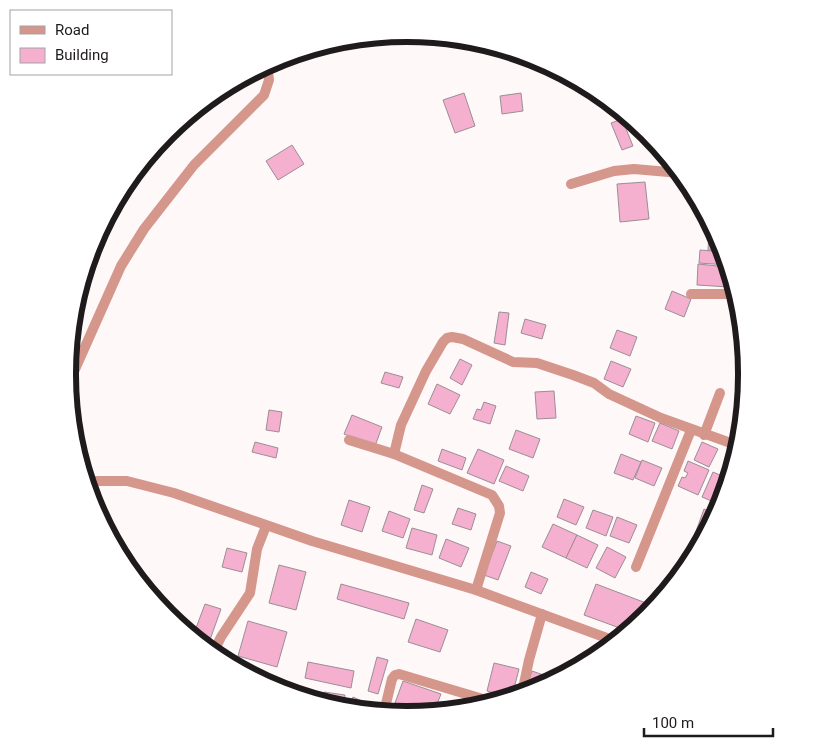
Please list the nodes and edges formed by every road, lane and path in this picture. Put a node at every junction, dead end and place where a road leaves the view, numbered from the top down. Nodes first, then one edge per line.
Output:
1 (268, 74) edge
2 (670, 172) edge
3 (570, 184) dead end
4 (691, 294) dead end
5 (728, 294) edge
6 (75, 368) edge
7 (720, 393) dead end
8 (691, 430) junction
9 (704, 435) junction
10 (349, 440) dead end
11 (731, 443) edge
12 (394, 454) junction
13 (93, 481) edge
14 (266, 526) junction
15 (636, 567) dead end
16 (476, 590) junction
17 (542, 614) junction
18 (607, 638) edge
19 (217, 645) edge
20 (524, 684) edge
21 (479, 697) edge
22 (386, 705) edge

1 - 6 street
2 - 3 street
4 - 5 street
7 - 9 street
8 - 9 street
8 - 12 street
8 - 15 street
9 - 11 street
10 - 12 street
12 - 16 street
13 - 14 street
14 - 16 street
14 - 19 street
16 - 17 street
17 - 18 street
17 - 20 street
21 - 22 street

